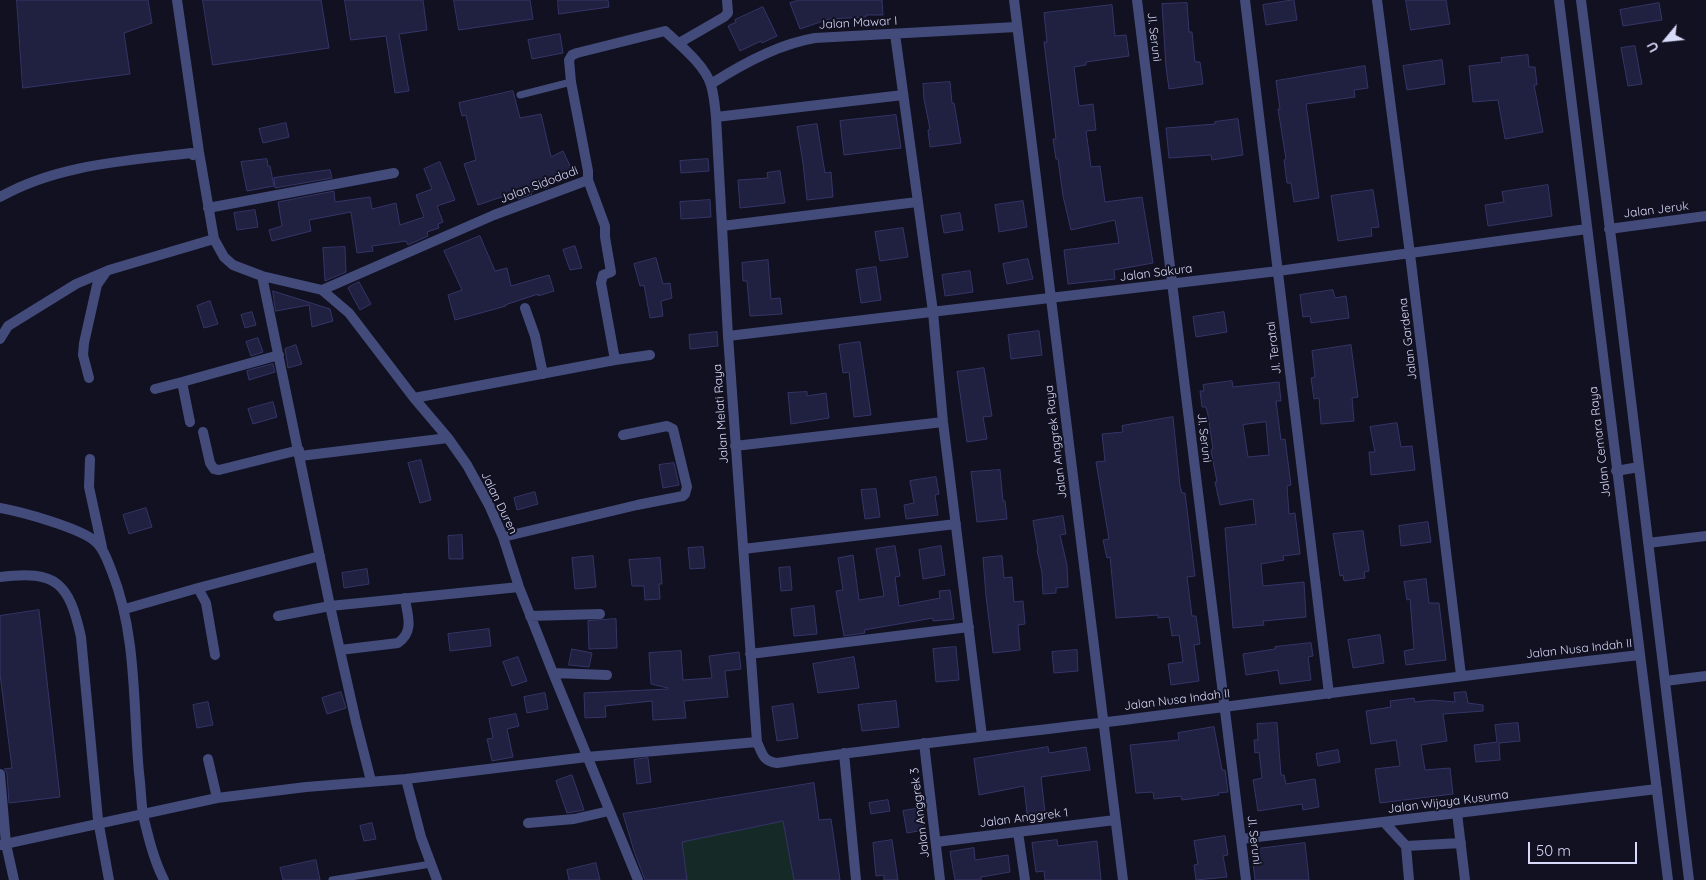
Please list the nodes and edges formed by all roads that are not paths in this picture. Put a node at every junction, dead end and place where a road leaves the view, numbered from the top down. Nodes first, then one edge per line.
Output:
1 (177, 0) edge
2 (727, 0) edge
3 (1014, 0) edge
4 (1137, 0) edge
5 (1245, 0) edge
6 (1377, 0) edge
7 (1559, 0) edge
8 (1580, 0) edge
9 (1016, 27) junction
10 (894, 34) junction
11 (679, 43) junction
12 (571, 82) junction
13 (711, 84) junction
14 (520, 95) dead end
15 (903, 95) junction
16 (716, 116) junction
17 (196, 153) junction
18 (394, 173) dead end
19 (588, 180) junction
20 (0, 197) edge
21 (917, 202) junction
22 (208, 208) junction
23 (1706, 216) edge
24 (722, 226) junction
25 (1587, 229) junction
26 (1609, 229) junction
27 (214, 239) junction
28 (1410, 254) junction
29 (109, 270) junction
30 (1278, 270) junction
31 (262, 276) junction
32 (1172, 284) junction
33 (322, 290) junction
34 (1051, 299) junction
35 (525, 308) dead end
36 (933, 312) junction
37 (728, 336) junction
38 (0, 339) edge
39 (279, 355) junction
40 (650, 355) dead end
41 (615, 360) junction
42 (543, 374) junction
43 (89, 378) dead end
44 (182, 382) junction
45 (155, 389) dead end
46 (414, 398) junction
47 (190, 422) dead end
48 (943, 422) junction
49 (203, 432) dead end
50 (623, 435) dead end
51 (448, 438) junction
52 (736, 446) junction
53 (300, 453) junction
54 (90, 458) dead end
55 (1639, 467) junction
56 (1616, 471) junction
57 (0, 508) edge
58 (956, 524) junction
59 (1706, 536) edge
60 (503, 537) junction
61 (1648, 543) junction
62 (743, 549) junction
63 (103, 550) junction
64 (320, 556) junction
65 (0, 577) edge
66 (519, 587) junction
67 (198, 588) junction
68 (405, 598) junction
69 (330, 606) junction
70 (129, 608) junction
71 (600, 614) dead end
72 (278, 616) dead end
73 (530, 616) junction
74 (969, 627) junction
75 (340, 650) junction
76 (750, 654) junction
77 (215, 655) dead end
78 (1640, 655) junction
79 (553, 673) junction
80 (607, 675) dead end
81 (1461, 675) junction
82 (1706, 676) edge
83 (1665, 681) junction
84 (1329, 694) junction
85 (1224, 707) junction
86 (1102, 722) junction
87 (982, 736) junction
88 (757, 742) junction
89 (924, 743) junction
90 (844, 753) junction
91 (587, 758) junction
92 (208, 759) dead end
93 (0, 774) edge
94 (406, 779) junction
95 (371, 781) junction
96 (1657, 789) junction
97 (217, 798) junction
98 (609, 811) junction
99 (1457, 813) junction
100 (143, 814) junction
101 (1115, 820) junction
102 (1384, 822) junction
103 (99, 824) junction
104 (528, 824) dead end
105 (1018, 832) junction
106 (1241, 839) junction
107 (936, 842) junction
108 (1461, 843) junction
109 (3, 844) edge
110 (1406, 846) junction
111 (431, 864) junction
112 (14, 880) edge
113 (109, 880) edge
114 (164, 880) edge
115 (332, 880) edge
116 (437, 880) edge
117 (638, 880) edge
118 (856, 880) edge
119 (940, 880) edge
120 (1025, 880) edge
121 (1123, 880) edge
122 (1246, 880) edge
123 (1409, 880) edge
124 (1465, 880) edge
125 (1668, 880) edge
126 (1689, 880) edge

1 - 17 street
2 - 11 street
3 - 9 street, Jalan Anggrek Raya
4 - 32 street, Jl. Seruni
5 - 30 street, Jl. Teratai
6 - 28 street, Jalan Gardena
7 - 25 street, Jalan Cemara Raya
8 - 26 street
9 - 10 street, Jalan Mawar I
9 - 34 street, Jalan Anggrek Raya
10 - 13 street, Jalan Mawar I
10 - 15 street
11 - 12 street, Jalan Sidodadi
11 - 13 street
12 - 14 lane
12 - 19 street, Jalan Sidodadi
13 - 16 street, Jalan Melati Raya
15 - 16 street
15 - 21 street
16 - 24 street, Jalan Melati Raya
17 - 20 street
17 - 22 street
18 - 22 street
19 - 33 street, Jalan Sidodadi
19 - 41 street
21 - 24 street
21 - 36 street
22 - 27 street
23 - 26 street, Jalan Jeruk
24 - 37 street, Jalan Melati Raya
25 - 28 street, Jalan Sakura
25 - 56 street, Jalan Cemara Raya
26 - 55 street
27 - 29 street
27 - 31 street, Jalan Duren
28 - 30 street, Jalan Sakura
28 - 81 street, Jalan Gardena
29 - 38 street
29 - 43 street
30 - 32 street, Jalan Sakura
30 - 84 street, Jl. Teratai
31 - 33 street, Jalan Duren
31 - 39 street
32 - 34 street, Jalan Sakura
32 - 85 street, Jl. Seruni
33 - 46 street, Jalan Duren
34 - 36 street, Jalan Sakura
34 - 86 street, Jalan Anggrek Raya
35 - 42 street
36 - 37 street, Jalan Sakura
36 - 48 street
37 - 52 street, Jalan Melati Raya
39 - 44 street
39 - 53 street
40 - 41 street
41 - 42 street
42 - 46 street
44 - 45 street
44 - 47 street
46 - 51 street, Jalan Duren
48 - 52 street
48 - 58 street
49 - 53 street
50 - 60 street
51 - 53 street
51 - 60 street, Jalan Duren
52 - 62 street, Jalan Melati Raya
53 - 64 street
54 - 63 street
55 - 56 street
55 - 61 street
56 - 78 street, Jalan Cemara Raya
57 - 63 street
58 - 62 street
58 - 74 street
59 - 61 street
60 - 66 street, Jalan Duren
61 - 83 street
62 - 76 street, Jalan Melati Raya
63 - 70 street
64 - 67 street
64 - 69 street
65 - 103 street
66 - 68 street
66 - 73 street, Jalan Duren
67 - 70 street
67 - 77 street
68 - 69 street
68 - 75 street
69 - 72 street
69 - 75 street
70 - 100 street
71 - 73 street
73 - 79 street, Jalan Duren
74 - 76 street
74 - 87 street
75 - 95 street
76 - 88 street, Jalan Melati Raya
78 - 81 street, Jalan Nusa Indah II
78 - 96 street, Jalan Cemara Raya
79 - 80 street
79 - 91 street, Jalan Duren
81 - 84 street, Jalan Nusa Indah II
82 - 83 street
83 - 126 street
84 - 85 street, Jalan Nusa Indah II
85 - 86 street, Jalan Nusa Indah II
85 - 106 street, Jl. Seruni
86 - 87 street, Jalan Nusa Indah II
86 - 101 street, Jalan Anggrek Raya
87 - 89 street, Jalan Nusa Indah II
88 - 90 street, Jalan Nusa Indah II
88 - 91 street
89 - 90 street, Jalan Nusa Indah II
89 - 107 street, Jalan Anggrek 3
90 - 118 street
91 - 94 street
91 - 98 street, Jalan Duren
92 - 97 street
93 - 109 street
94 - 95 street
94 - 111 street
95 - 97 street
96 - 99 street, Jalan Wijaya Kusuma
96 - 125 street, Jalan Cemara Raya
97 - 100 street
98 - 104 street
98 - 117 street, Jalan Duren
99 - 102 street, Jalan Wijaya Kusuma
99 - 108 street
100 - 103 street
100 - 114 street
101 - 105 street, Jalan Anggrek 1
101 - 121 street, Jalan Anggrek Raya
102 - 106 street, Jalan Wijaya Kusuma
102 - 110 street
103 - 109 street
103 - 113 street
105 - 107 street, Jalan Anggrek 1
105 - 120 street
106 - 122 street, Jl. Seruni
107 - 119 street, Jalan Anggrek 3
108 - 110 street
108 - 124 street
109 - 112 street
110 - 123 street
111 - 115 lane
111 - 116 street

